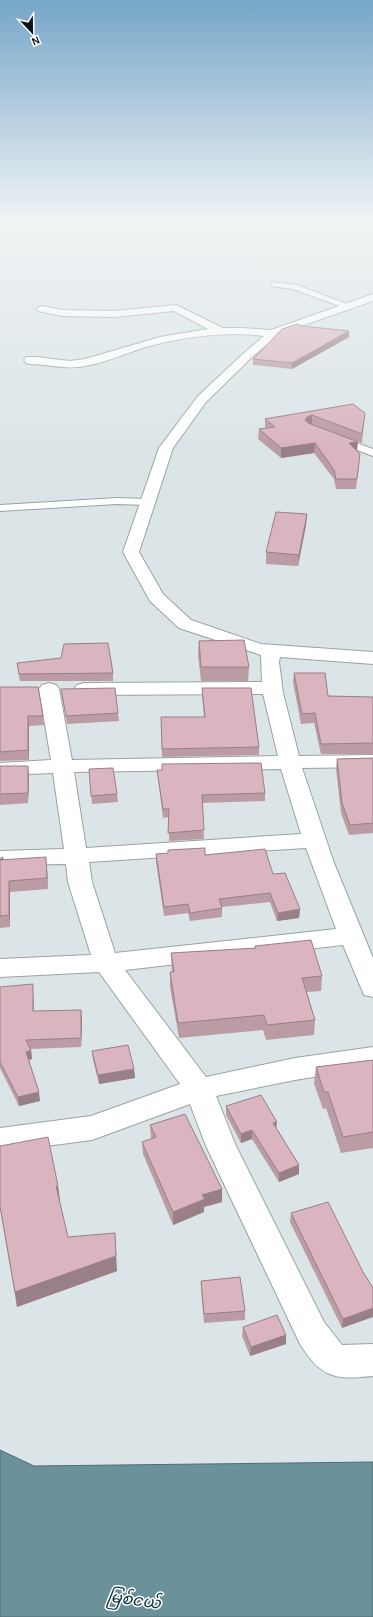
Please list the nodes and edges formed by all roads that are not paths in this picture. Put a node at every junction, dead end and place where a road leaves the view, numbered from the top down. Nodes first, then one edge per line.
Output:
1 (314, 293) edge
2 (373, 297) edge
3 (348, 306) junction
4 (42, 310) dead end
5 (221, 332) junction
6 (274, 334) junction
7 (30, 360) dead end
8 (325, 435) edge
9 (373, 453) edge
10 (147, 502) junction
11 (0, 508) edge
12 (271, 651) junction
13 (373, 658) edge
14 (271, 688) junction
15 (373, 761) edge
16 (289, 762) junction
17 (63, 766) junction
18 (0, 769) edge
19 (313, 840) junction
20 (76, 856) junction
21 (0, 858) edge
22 (351, 936) junction
23 (106, 963) junction
24 (0, 968) edge
25 (373, 988) edge
26 (373, 1057) edge
27 (199, 1089) junction
28 (0, 1140) edge
29 (373, 1360) edge

1 - 3 lane
2 - 3 street
3 - 6 street
4 - 5 street
5 - 6 street
5 - 7 street
6 - 10 street
8 - 9 lane
10 - 11 lane
10 - 12 street
12 - 13 street
12 - 14 street
14 - 16 street
14 - 17 street
15 - 16 street
16 - 17 street
16 - 19 street
17 - 18 street
17 - 20 street
19 - 20 street
19 - 22 street
20 - 21 street
20 - 23 street
22 - 23 street
22 - 25 street
23 - 24 street
23 - 27 street
26 - 27 street
27 - 28 street
27 - 29 street

